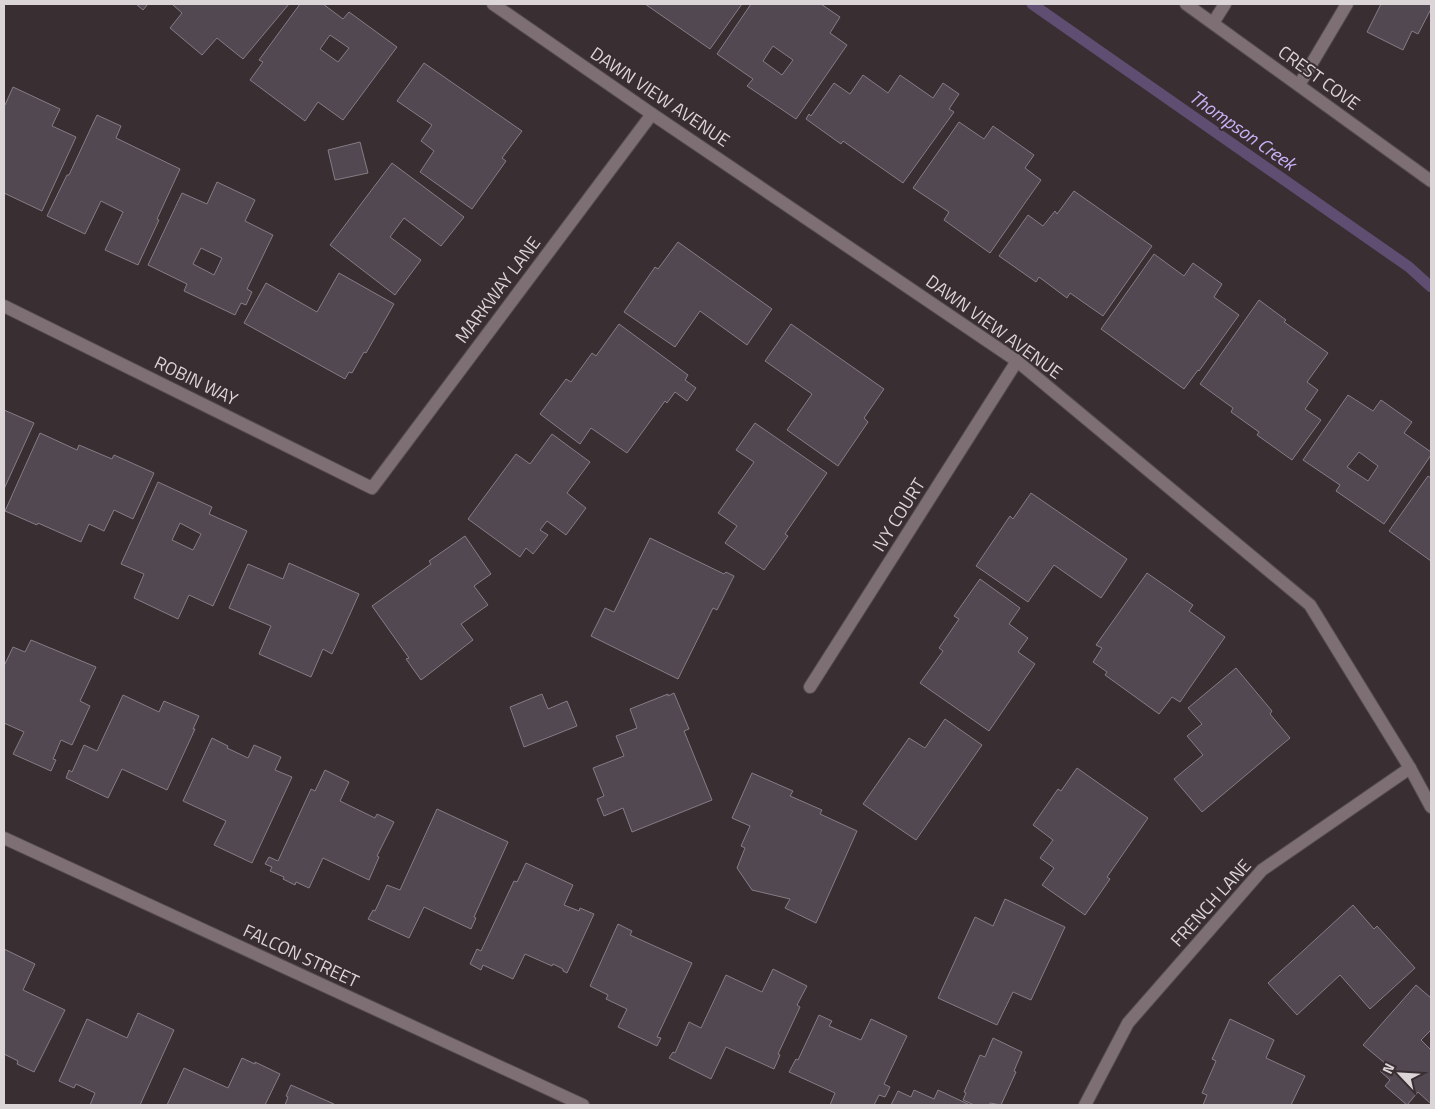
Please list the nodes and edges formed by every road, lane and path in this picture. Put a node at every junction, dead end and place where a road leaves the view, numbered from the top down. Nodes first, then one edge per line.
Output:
1 (493, 4) edge
2 (1186, 4) edge
3 (1225, 4) edge
4 (1347, 4) edge
5 (1213, 23) junction
6 (1299, 86) junction
7 (652, 114) junction
8 (1431, 181) edge
9 (4, 306) edge
10 (1017, 361) junction
11 (372, 488) joint
12 (810, 688) dead end
13 (1410, 768) junction
14 (1431, 807) edge
15 (4, 838) edge
16 (583, 1105) edge
17 (1085, 1105) edge

1 - 7 street, DAWN VIEW AVENUE
2 - 5 street, CREST COVE
3 - 5 street
4 - 6 street
5 - 6 street, CREST COVE
6 - 8 street, CREST COVE
7 - 10 street, DAWN VIEW AVENUE
7 - 11 street, MARKWAY LANE
9 - 11 street, ROBIN WAY
10 - 12 street, IVY COURT
10 - 13 street, DAWN VIEW AVENUE
13 - 14 street, DAWN VIEW AVENUE
13 - 17 street, FRENCH LANE
15 - 16 street, FALCON STREET

